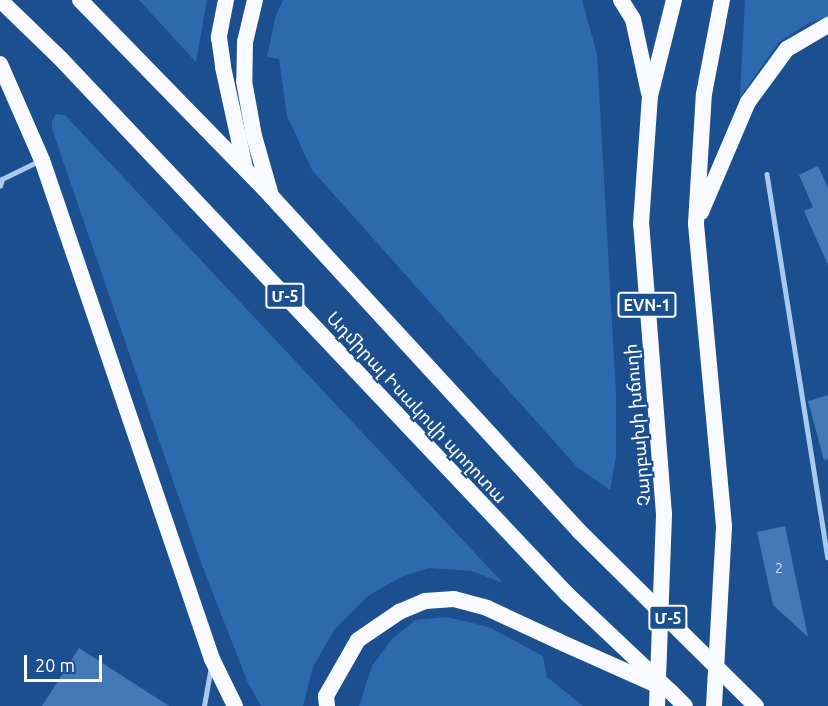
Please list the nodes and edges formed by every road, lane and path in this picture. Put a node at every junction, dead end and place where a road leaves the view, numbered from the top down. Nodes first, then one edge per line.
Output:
1 (0, 0) edge
2 (80, 0) edge
3 (226, 0) edge
4 (255, 0) edge
5 (621, 0) edge
6 (674, 0) edge
7 (722, 0) edge
8 (828, 25) edge
9 (0, 64) edge
10 (650, 96) junction
11 (42, 160) junction
12 (245, 169) junction
13 (0, 172) edge
14 (767, 174) dead end
15 (2, 178) junction
16 (0, 186) edge
17 (271, 196) junction
18 (696, 223) junction
19 (828, 557) edge
20 (212, 659) junction
21 (670, 692) junction
22 (204, 706) edge
23 (235, 706) edge
24 (327, 706) edge
25 (657, 706) edge
26 (685, 706) edge
27 (714, 706) edge
28 (756, 706) edge

1 - 21 highway, Ադմիրալ Իսակովի պողոտա / Մ-5, bridge
2 - 12 highway, Ադմիրալ Իսակովի պողոտա / Մ-5
3 - 12 highway
4 - 17 highway
5 - 10 highway
6 - 10 highway, Չարբախի խճուղի / EVN-1
7 - 18 highway, EVN-1
8 - 18 highway
9 - 11 highway
10 - 25 highway, Չարբախի խճուղի / EVN-1
11 - 15 lane
11 - 20 highway
12 - 17 highway, Ադմիրալ Իսակովի պողոտա / Մ-5
13 - 15 lane
14 - 19 lane
15 - 16 lane
17 - 28 highway, Ադմիրալ Իսակովի պողոտա / Մ-5, bridge
18 - 27 highway, EVN-1
20 - 22 lane
20 - 23 highway
21 - 24 highway, bridge
21 - 26 highway, Ադմիրալ Իսակովի պողոտա / Մ-5

